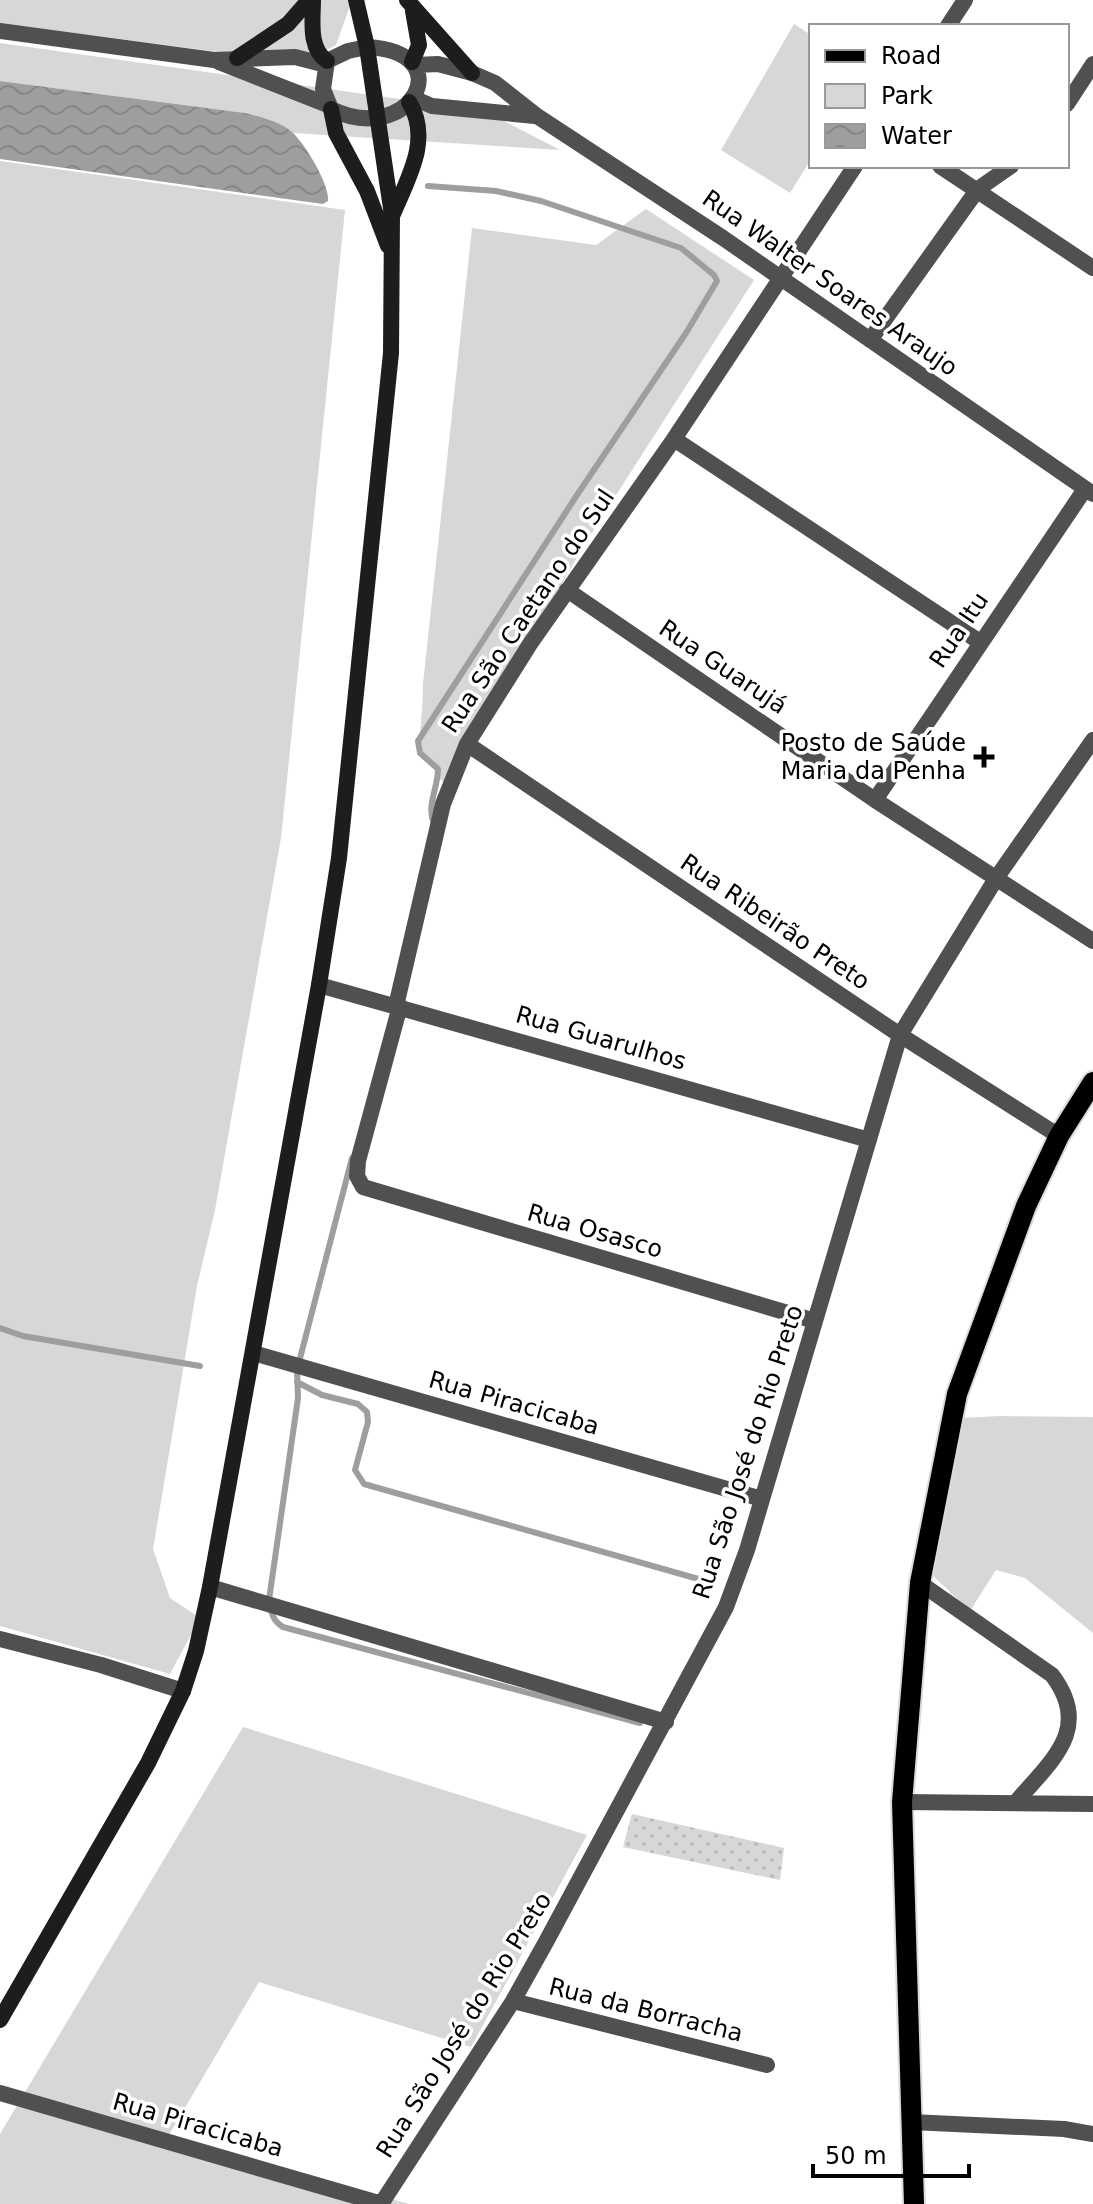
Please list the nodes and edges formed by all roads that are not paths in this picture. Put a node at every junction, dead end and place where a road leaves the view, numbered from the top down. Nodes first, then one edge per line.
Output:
1 (311, 0) edge
2 (356, 0) edge
3 (965, 0) edge
4 (409, 3) edge
5 (949, 24) edge
6 (0, 31) edge
7 (367, 47) junction
8 (237, 58) junction
9 (214, 60) junction
10 (327, 63) junction
11 (414, 63) junction
12 (1093, 64) edge
13 (472, 73) junction
14 (411, 100) junction
15 (1069, 101) edge
16 (329, 107) junction
17 (537, 116) junction
18 (376, 119) junction
19 (854, 168) edge
20 (943, 168) edge
21 (1008, 168) edge
22 (978, 189) junction
23 (392, 215) junction
24 (393, 259) junction
25 (1093, 268) edge
26 (780, 277) junction
27 (870, 340) junction
28 (674, 439) junction
29 (1089, 492) edge
30 (567, 590) junction
31 (980, 642) junction
32 (1093, 740) edge
33 (467, 744) junction
34 (875, 800) junction
35 (997, 877) junction
36 (1093, 941) edge
37 (319, 985) junction
38 (398, 1006) junction
39 (900, 1035) junction
40 (1093, 1082) edge
41 (1059, 1136) junction
42 (869, 1140) junction
43 (363, 1187) joint
44 (815, 1321) junction
45 (253, 1353) junction
46 (762, 1499) junction
47 (920, 1583) junction
48 (210, 1587) junction
49 (0, 1639) edge
50 (183, 1691) junction
51 (666, 1722) junction
52 (902, 1802) junction
53 (1016, 1802) junction
54 (1093, 1804) edge
55 (513, 2001) junction
56 (0, 2020) edge
57 (767, 2065) dead end
58 (0, 2093) edge
59 (911, 2122) junction
60 (1093, 2134) edge
61 (382, 2204) edge
62 (914, 2204) edge

1 - 8 main road
1 - 10 main road
2 - 7 main road
3 - 5 street
4 - 11 main road
4 - 13 main road
6 - 9 street
7 - 10 street
7 - 11 street, Rua Walter Soares Araujo
7 - 18 main road
8 - 9 street
8 - 10 street
9 - 16 street
10 - 16 street
11 - 13 street, Rua Walter Soares Araujo
11 - 14 street
12 - 15 street
13 - 17 street, Rua Walter Soares Araujo
14 - 17 street, Rua Walter Soares Araujo
14 - 18 street
14 - 23 main road
16 - 18 street
16 - 24 main road
17 - 26 street, Rua Walter Soares Araujo
18 - 23 main road
19 - 26 street, Rua São Caetano do Sul
20 - 22 street
21 - 22 street
22 - 25 street
22 - 27 street
23 - 24 main road
24 - 37 main road
26 - 27 street, Rua Walter Soares Araujo
26 - 28 street, Rua São Caetano do Sul
27 - 29 street, Rua Walter Soares Araujo
28 - 30 street, Rua São Caetano do Sul
28 - 31 street
29 - 31 street, Rua Itu
30 - 33 street, Rua São Caetano do Sul
30 - 34 street, Rua Guarujá
31 - 34 street, Rua Itu
32 - 35 street, Rua São José do Rio Preto
33 - 38 street, Rua São Caetano do Sul
33 - 39 street, Rua Ribeirão Preto
34 - 35 street, Rua Guarujá
35 - 36 street, Rua Guarujá
35 - 39 street, Rua São José do Rio Preto
37 - 38 street, Rua Guarulhos
37 - 45 main road
38 - 42 street, Rua Guarulhos
38 - 43 street, Rua São Caetano do Sul
39 - 41 street, Rua Ribeirão Preto
39 - 42 street, Rua São José do Rio Preto
40 - 41 main road
41 - 47 main road
42 - 44 street, Rua São José do Rio Preto
43 - 44 street, Rua Osasco
44 - 46 street, Rua São José do Rio Preto
45 - 46 street, Rua Piracicaba
45 - 48 main road
46 - 51 street, Rua São José do Rio Preto
47 - 52 main road
47 - 53 street
48 - 50 main road
48 - 51 street
49 - 50 street
50 - 56 main road
51 - 55 street, Rua São José do Rio Preto
52 - 53 street
52 - 59 main road
53 - 54 street
55 - 57 street, Rua da Borracha
55 - 61 street, Rua São José do Rio Preto
58 - 61 street, Rua Piracicaba
59 - 60 street
59 - 62 main road

